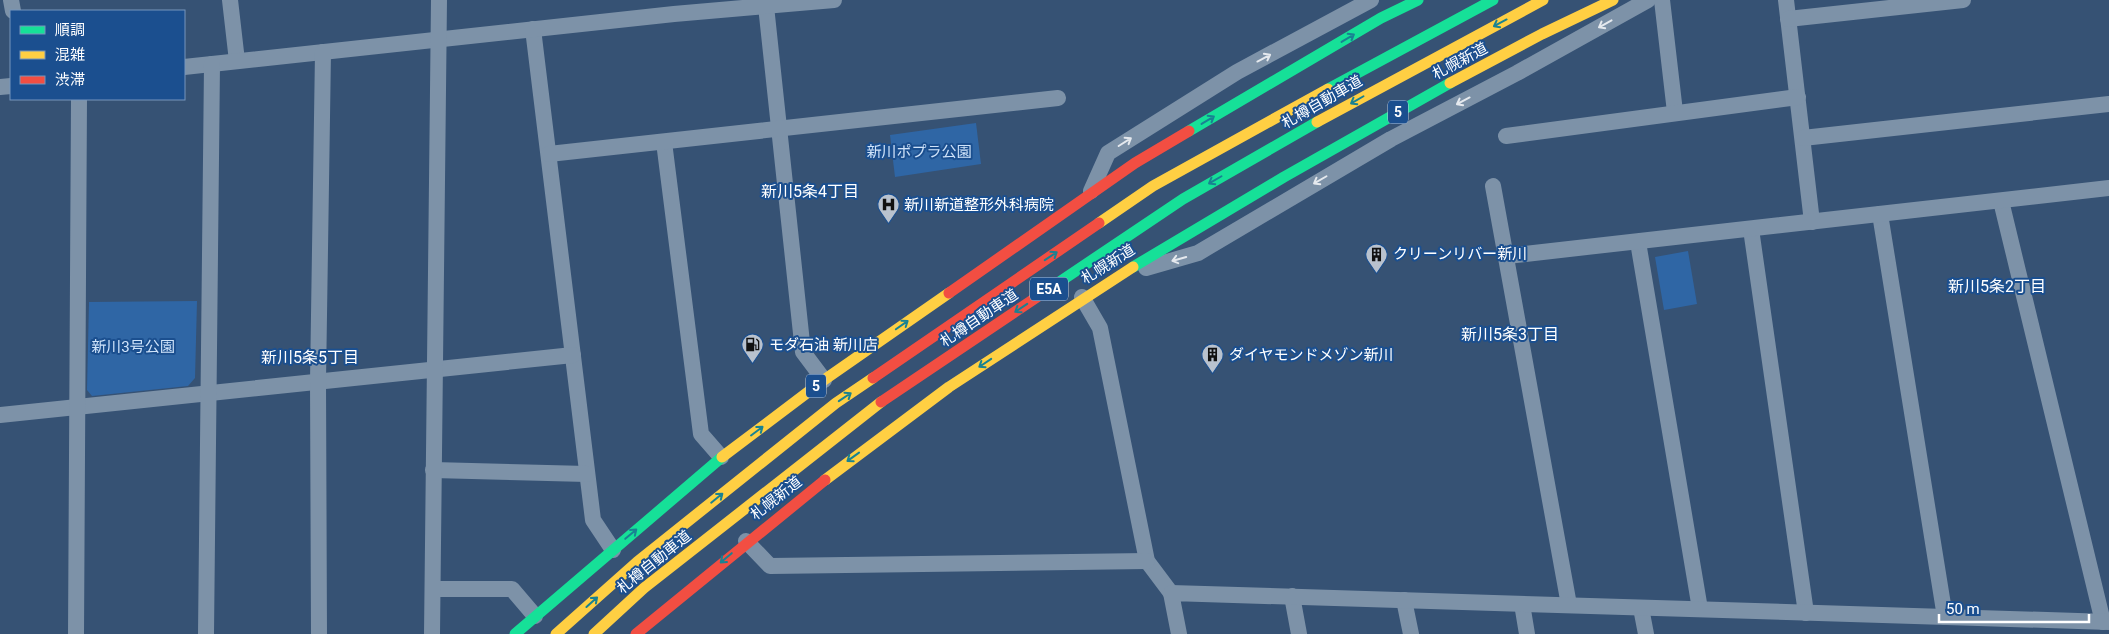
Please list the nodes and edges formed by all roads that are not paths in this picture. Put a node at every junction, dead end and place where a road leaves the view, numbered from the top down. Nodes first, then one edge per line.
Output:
1 (230, 0) edge
2 (439, 0) edge
3 (834, 0) edge
4 (1371, 0) edge
5 (1418, 0) edge
6 (1493, 0) edge
7 (1543, 0) edge
8 (1613, 0) edge
9 (1648, 0) edge
10 (1662, 0) edge
11 (1786, 0) edge
12 (1963, 0) edge
13 (776, 4) edge
14 (673, 7) edge
15 (1788, 19) junction
16 (534, 29) junction
17 (438, 40) junction
18 (323, 52) junction
19 (237, 62) junction
20 (212, 64) junction
21 (185, 67) edge
22 (1798, 97) junction
23 (1058, 98) dead end
24 (79, 100) edge
25 (2109, 104) edge
26 (1675, 112) junction
27 (779, 129) junction
28 (1506, 136) dead end
29 (1802, 138) junction
30 (664, 142) junction
31 (549, 154) junction
32 (1493, 186) dead end
33 (2109, 188) edge
34 (1089, 195) junction
35 (2001, 200) junction
36 (1880, 214) junction
37 (1812, 222) junction
38 (1751, 229) junction
39 (1638, 242) junction
40 (1507, 256) junction
41 (1112, 278) junction
42 (1082, 297) junction
43 (573, 356) junction
44 (434, 368) junction
45 (824, 380) junction
46 (318, 381) junction
47 (208, 393) junction
48 (78, 407) junction
49 (0, 416) edge
50 (722, 457) junction
51 (433, 470) junction
52 (587, 474) junction
53 (746, 541) junction
54 (613, 550) junction
55 (1148, 562) junction
56 (433, 589) junction
57 (1171, 593) junction
58 (1292, 596) junction
59 (1404, 600) junction
60 (1522, 604) junction
61 (1569, 605) junction
62 (1641, 608) junction
63 (1700, 609) junction
64 (1806, 613) junction
65 (535, 616) junction
66 (1945, 617) junction
67 (2106, 622) edge
68 (76, 634) edge
69 (206, 634) edge
70 (319, 634) edge
71 (432, 634) edge
72 (515, 634) edge
73 (556, 634) edge
74 (594, 634) edge
75 (636, 634) edge
76 (1179, 634) edge
77 (1298, 634) edge
78 (1411, 634) edge
79 (1527, 634) edge
80 (1646, 634) edge

1 - 19 street
2 - 17 street
3 - 13 street
34 -> 4 street
34 -> 5 highway, 5
73 -> 6 highway, 札樽自動車道 / E5A
7 -> 74 highway, 札樽自動車道 / E5A
8 - 41 highway, 札幌新道 / 5
9 -> 41 street
10 - 26 street
11 - 15 street
12 - 15 street
13 - 14 street
13 - 27 street
14 - 16 street
15 - 22 street
16 - 17 street
16 - 31 street
17 - 18 street
17 - 44 street
18 - 19 street
18 - 46 street
19 - 20 street
20 - 21 street
20 - 47 street
22 - 26 street
22 - 29 street
23 - 27 street
24 - 48 street
25 - 29 street
26 - 28 street
27 - 30 street
27 - 45 street
29 - 37 street
30 - 31 street
30 - 50 street
31 - 43 street
32 - 40 street
33 - 35 street
45 -> 34 highway, 5
35 - 36 street
35 - 67 street
36 - 37 street
36 - 66 street
37 - 38 street
38 - 39 street
38 - 64 street
39 - 40 street
39 - 63 street
40 - 61 street
41 - 42 highway, 札幌新道 / 5
42 -> 53 highway, 札幌新道 / 5
42 - 55 street
43 - 44 street
43 - 52 street
44 - 46 street
44 - 51 street
50 -> 45 highway, 5
46 - 47 street
46 - 70 street
47 - 48 street
47 - 69 street
48 - 49 street
48 - 68 street
54 -> 50 highway, 5
51 - 52 street
51 - 56 street
52 - 54 street
53 - 55 street
53 -> 75 highway, 札幌新道 / 5
54 - 65 highway, 5
55 - 57 street
56 - 65 street
56 - 71 street
57 - 58 street
57 - 76 street
58 - 59 street
58 - 77 street
59 - 60 street
59 - 78 street
60 - 61 street
60 - 79 street
61 - 62 street
62 - 63 street
62 - 80 street
63 - 64 street
64 - 66 street
65 - 72 highway, 5
66 - 67 street

